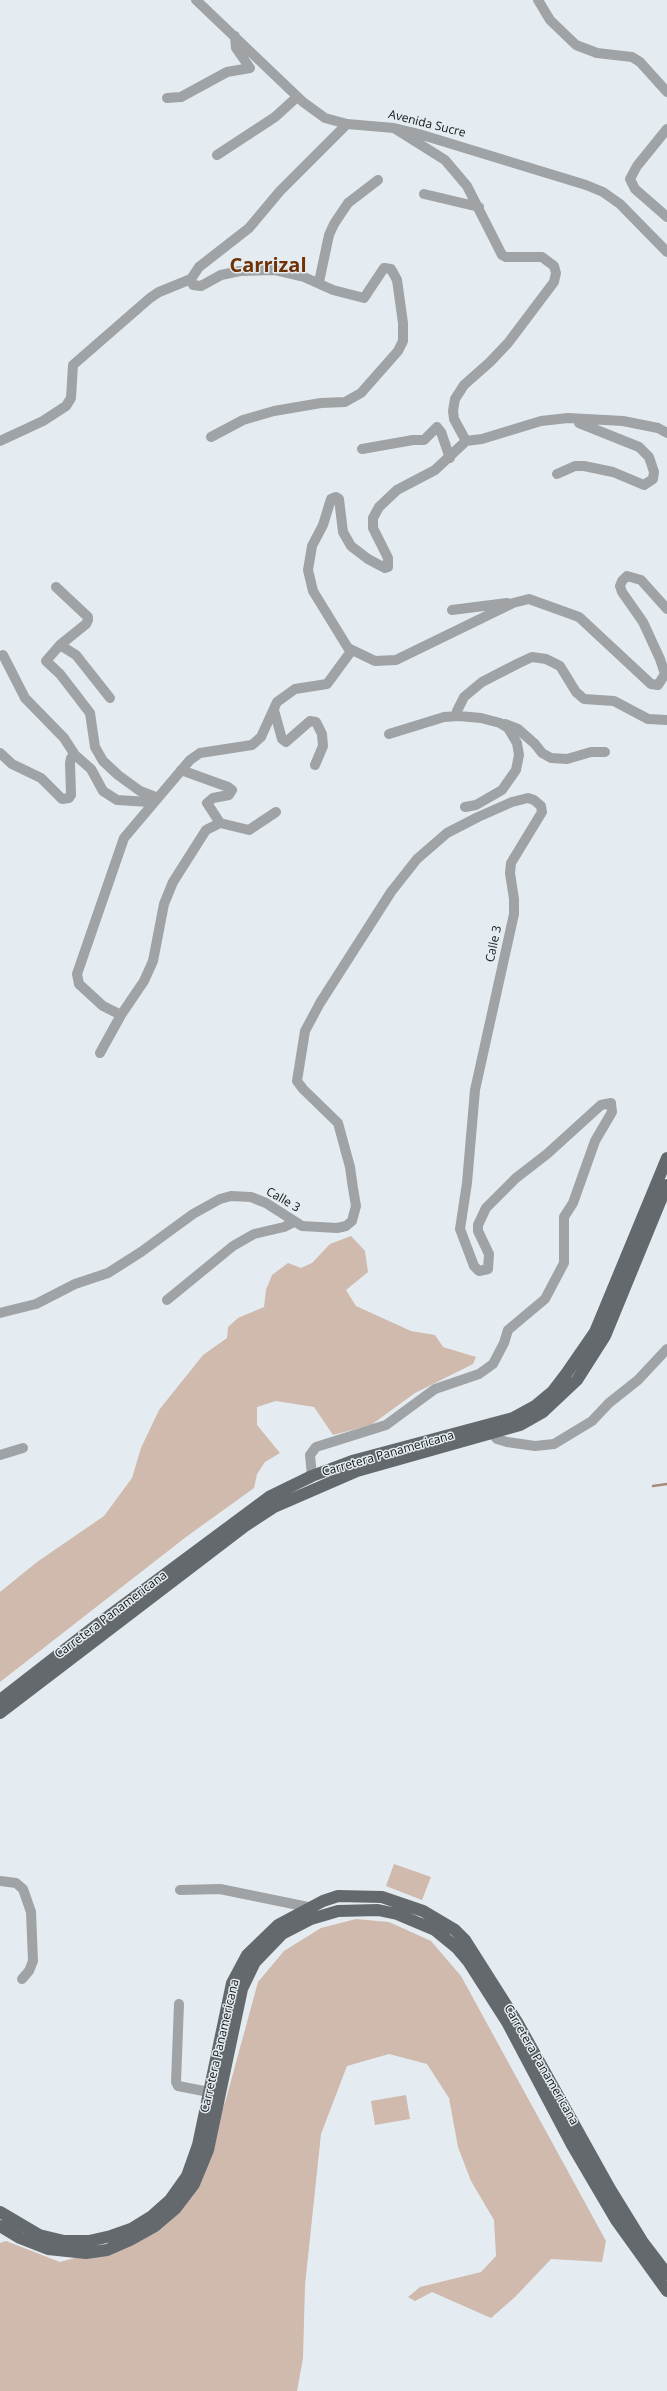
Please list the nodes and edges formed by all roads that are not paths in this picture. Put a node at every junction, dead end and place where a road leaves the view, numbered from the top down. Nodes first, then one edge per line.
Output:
1 (196, 0) edge
2 (538, 0) edge
3 (235, 36) junction
4 (667, 92) edge
5 (297, 97) junction
6 (167, 98) dead end
7 (347, 124) junction
8 (394, 128) junction
9 (667, 129) edge
10 (217, 155) dead end
11 (378, 180) dead end
12 (424, 194) dead end
13 (479, 207) junction
14 (667, 217) edge
15 (667, 252) edge
16 (191, 279) junction
17 (319, 282) junction
18 (568, 418) junction
19 (667, 433) edge
20 (211, 437) dead end
21 (0, 441) edge
22 (466, 441) junction
23 (362, 449) dead end
24 (450, 458) junction
25 (557, 474) dead end
26 (56, 587) dead end
27 (513, 603) junction
28 (667, 609) edge
29 (452, 610) dead end
30 (60, 645) junction
31 (352, 650) junction
32 (3, 655) dead end
33 (658, 685) junction
34 (667, 691) edge
35 (110, 698) dead end
36 (274, 710) junction
37 (459, 716) junction
38 (667, 720) edge
39 (500, 723) junction
40 (389, 734) dead end
41 (606, 752) dead end
42 (0, 753) edge
43 (75, 754) junction
44 (315, 765) dead end
45 (181, 770) junction
46 (157, 798) junction
47 (465, 807) dead end
48 (276, 812) dead end
49 (220, 823) junction
50 (121, 1015) junction
51 (100, 1053) dead end
52 (667, 1158) edge
53 (667, 1185) edge
54 (294, 1222) junction
55 (167, 1300) dead end
56 (0, 1313) edge
57 (667, 1349) edge
58 (492, 1433) junction
59 (23, 1448) dead end
60 (0, 1455) edge
61 (312, 1476) junction
62 (0, 1700) edge
63 (0, 1713) edge
64 (0, 1881) edge
65 (180, 1890) dead end
66 (308, 1907) junction
67 (22, 1979) dead end
68 (179, 2004) dead end
69 (209, 2092) junction
70 (0, 2212) edge
71 (0, 2226) edge
72 (667, 2274) edge
73 (667, 2291) edge

1 - 3 street, Avenida Sucre
2 - 4 street
3 - 5 street, Avenida Sucre
3 - 6 street
5 - 7 street, Avenida Sucre
5 - 10 street
7 - 8 street, Avenida Sucre
7 - 16 street
8 - 13 street
8 - 15 street, Avenida Sucre
9 - 14 street
11 - 17 street
12 - 13 street
13 - 22 street
16 - 17 street
16 - 21 street
17 - 20 street
18 - 19 street
18 - 22 street
18 - 25 street
22 - 24 street
23 - 24 street
24 - 31 street
26 - 30 street
27 - 29 street
27 - 31 street
27 - 33 street
28 - 33 street
30 - 35 street
30 - 46 street
31 - 36 street
32 - 43 street
33 - 34 street
36 - 44 street
36 - 45 street
37 - 38 street
37 - 39 street
37 - 40 street
39 - 41 street
39 - 47 street
42 - 43 street
43 - 46 street
45 - 46 street
45 - 49 street
46 - 50 street
48 - 49 street
49 - 50 street
50 - 51 street
52 - 61 main road, Carretera Panamericana
53 - 58 main road, Carretera Panamericana
54 - 55 street
54 - 56 street, Calle 3
54 - 61 street, Calle 3
57 - 58 street
58 - 63 main road, Carretera Panamericana
59 - 60 street
61 - 62 main road, Carretera Panamericana
64 - 67 street
65 - 66 street
66 - 69 main road, Carretera Panamericana
66 - 72 main road, Carretera Panamericana
68 - 69 street
69 - 70 main road, Carretera Panamericana
71 - 73 main road, Carretera Panamericana

